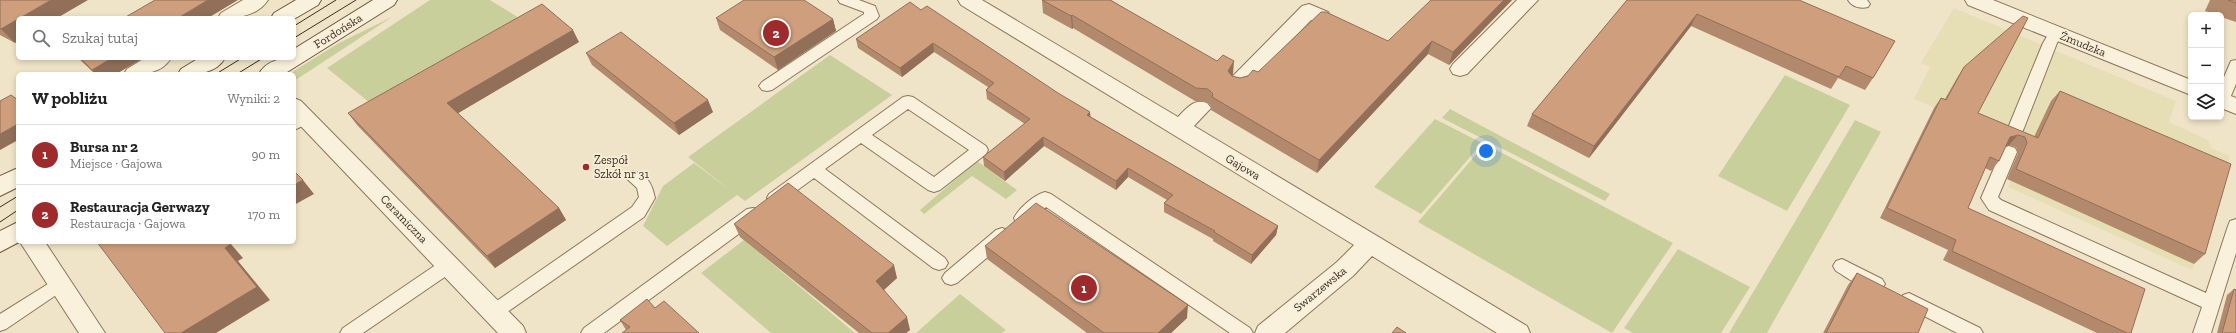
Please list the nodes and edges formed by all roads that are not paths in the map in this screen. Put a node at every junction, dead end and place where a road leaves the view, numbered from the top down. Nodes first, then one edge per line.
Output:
1 (258, 0) edge
2 (311, 0) edge
3 (387, 0) edge
4 (845, 0) edge
5 (968, 0) edge
6 (1528, 0) edge
7 (1975, 0) edge
8 (231, 16) edge
9 (284, 16) edge
10 (1321, 17) edge
11 (2056, 33) junction
12 (296, 57) edge
13 (158, 60) edge
14 (212, 60) edge
15 (291, 60) edge
16 (2236, 65) edge
17 (1460, 69) dead end
18 (137, 72) edge
19 (191, 72) edge
20 (272, 72) edge
21 (1238, 83) edge
22 (767, 86) dead end
23 (2188, 87) edge
24 (2226, 102) edge
25 (1200, 108) dead end
26 (298, 116) edge
27 (1179, 128) junction
28 (2016, 128) edge
29 (860, 136) junction
30 (2009, 152) edge
31 (814, 169) junction
32 (633, 176) dead end
33 (16, 177) edge
34 (0, 187) edge
35 (2236, 226) edge
36 (16, 232) edge
37 (0, 243) edge
38 (33, 244) edge
39 (1370, 244) junction
40 (939, 263) dead end
41 (449, 265) junction
42 (1842, 266) dead end
43 (951, 278) dead end
44 (60, 284) junction
45 (2212, 302) junction
46 (494, 312) junction
47 (0, 324) edge
48 (93, 333) edge
49 (349, 333) edge
50 (514, 333) edge
51 (590, 333) edge
52 (1244, 333) edge
53 (1267, 333) edge
54 (1518, 333) edge
55 (1974, 333) edge
56 (2202, 333) edge

1 - 8 street
2 - 9 street
3 - 12 street, Fordońska
4 - 22 lane
5 - 27 street, Gajowa
6 - 17 street
7 - 11 street, Żmudzka
10 - 21 street
11 - 23 street, Żmudzka
11 - 28 lane
13 - 18 street
14 - 19 street
15 - 20 street, Fordońska
16 - 24 lane
25 - 27 street
26 - 41 street, Ceramiczna
27 - 39 street, Gajowa
29 - 29 lane
29 - 31 lane
30 - 45 lane
31 - 40 lane
31 - 51 lane
32 - 46 lane
33 - 34 street
35 - 45 lane
36 - 37 street
38 - 44 street
39 - 53 street, Swarzewska
39 - 54 street, Gajowa
41 - 46 street, Ceramiczna
41 - 49 lane
42 - 55 lane
43 - 52 lane
44 - 47 lane
44 - 48 street
45 - 56 lane
46 - 50 street, Ceramiczna

